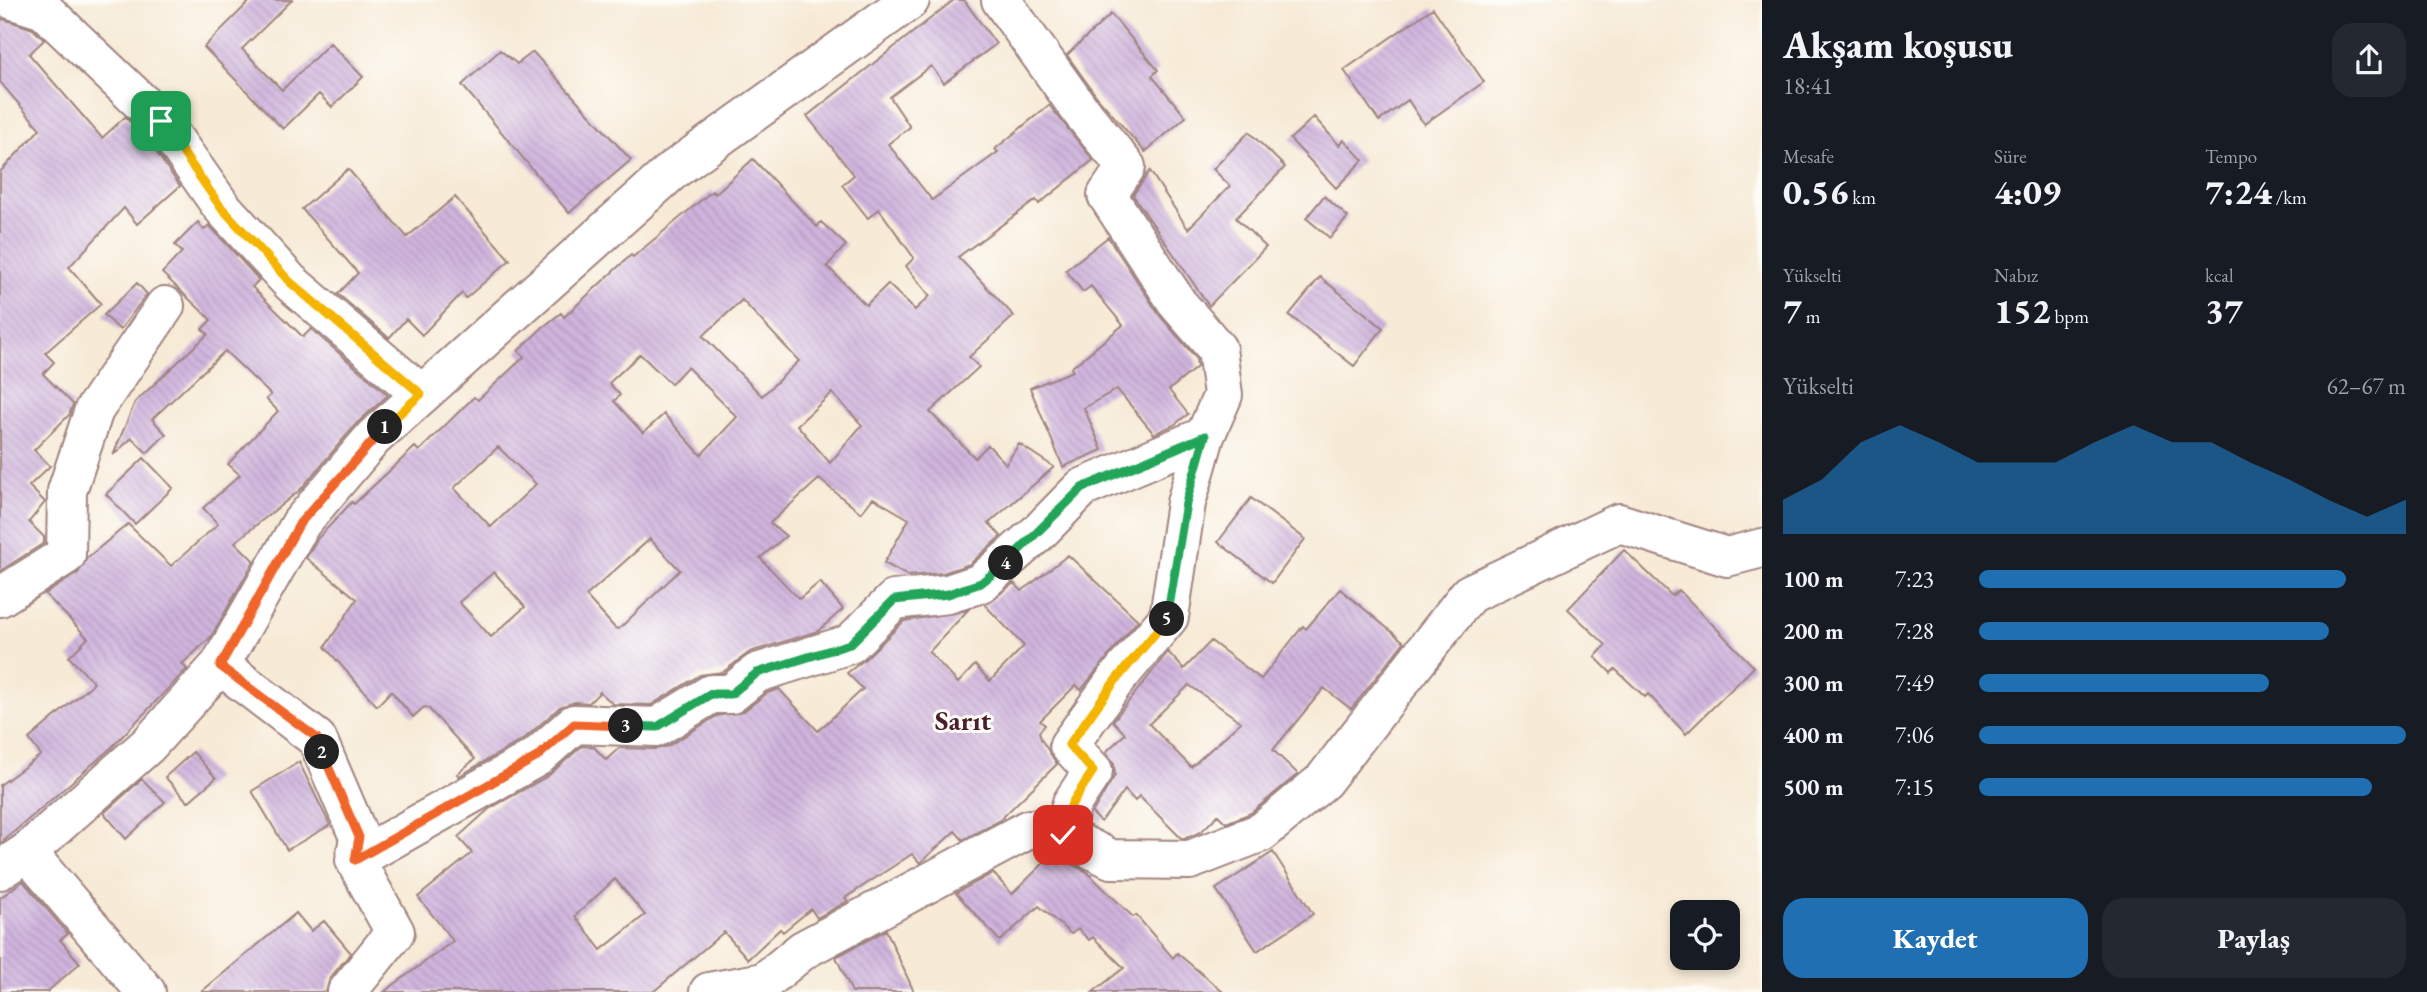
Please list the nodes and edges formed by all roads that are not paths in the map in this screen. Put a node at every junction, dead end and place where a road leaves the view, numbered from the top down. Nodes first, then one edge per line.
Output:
1 (13, 0) edge
2 (910, 0) edge
3 (1001, 0) edge
4 (165, 306) dead end
5 (421, 394) junction
6 (1205, 436) junction
7 (1762, 548) edge
8 (0, 597) edge
9 (220, 666) junction
10 (1063, 835) junction
11 (355, 860) junction
12 (13, 861) edge
13 (146, 992) edge
14 (347, 992) edge
15 (709, 992) edge

1 - 5 street
2 - 5 street
3 - 6 street
4 - 8 street
5 - 9 street
6 - 10 street
6 - 11 street
7 - 10 street
9 - 11 street
9 - 12 street
10 - 15 street
11 - 14 street
12 - 13 street

